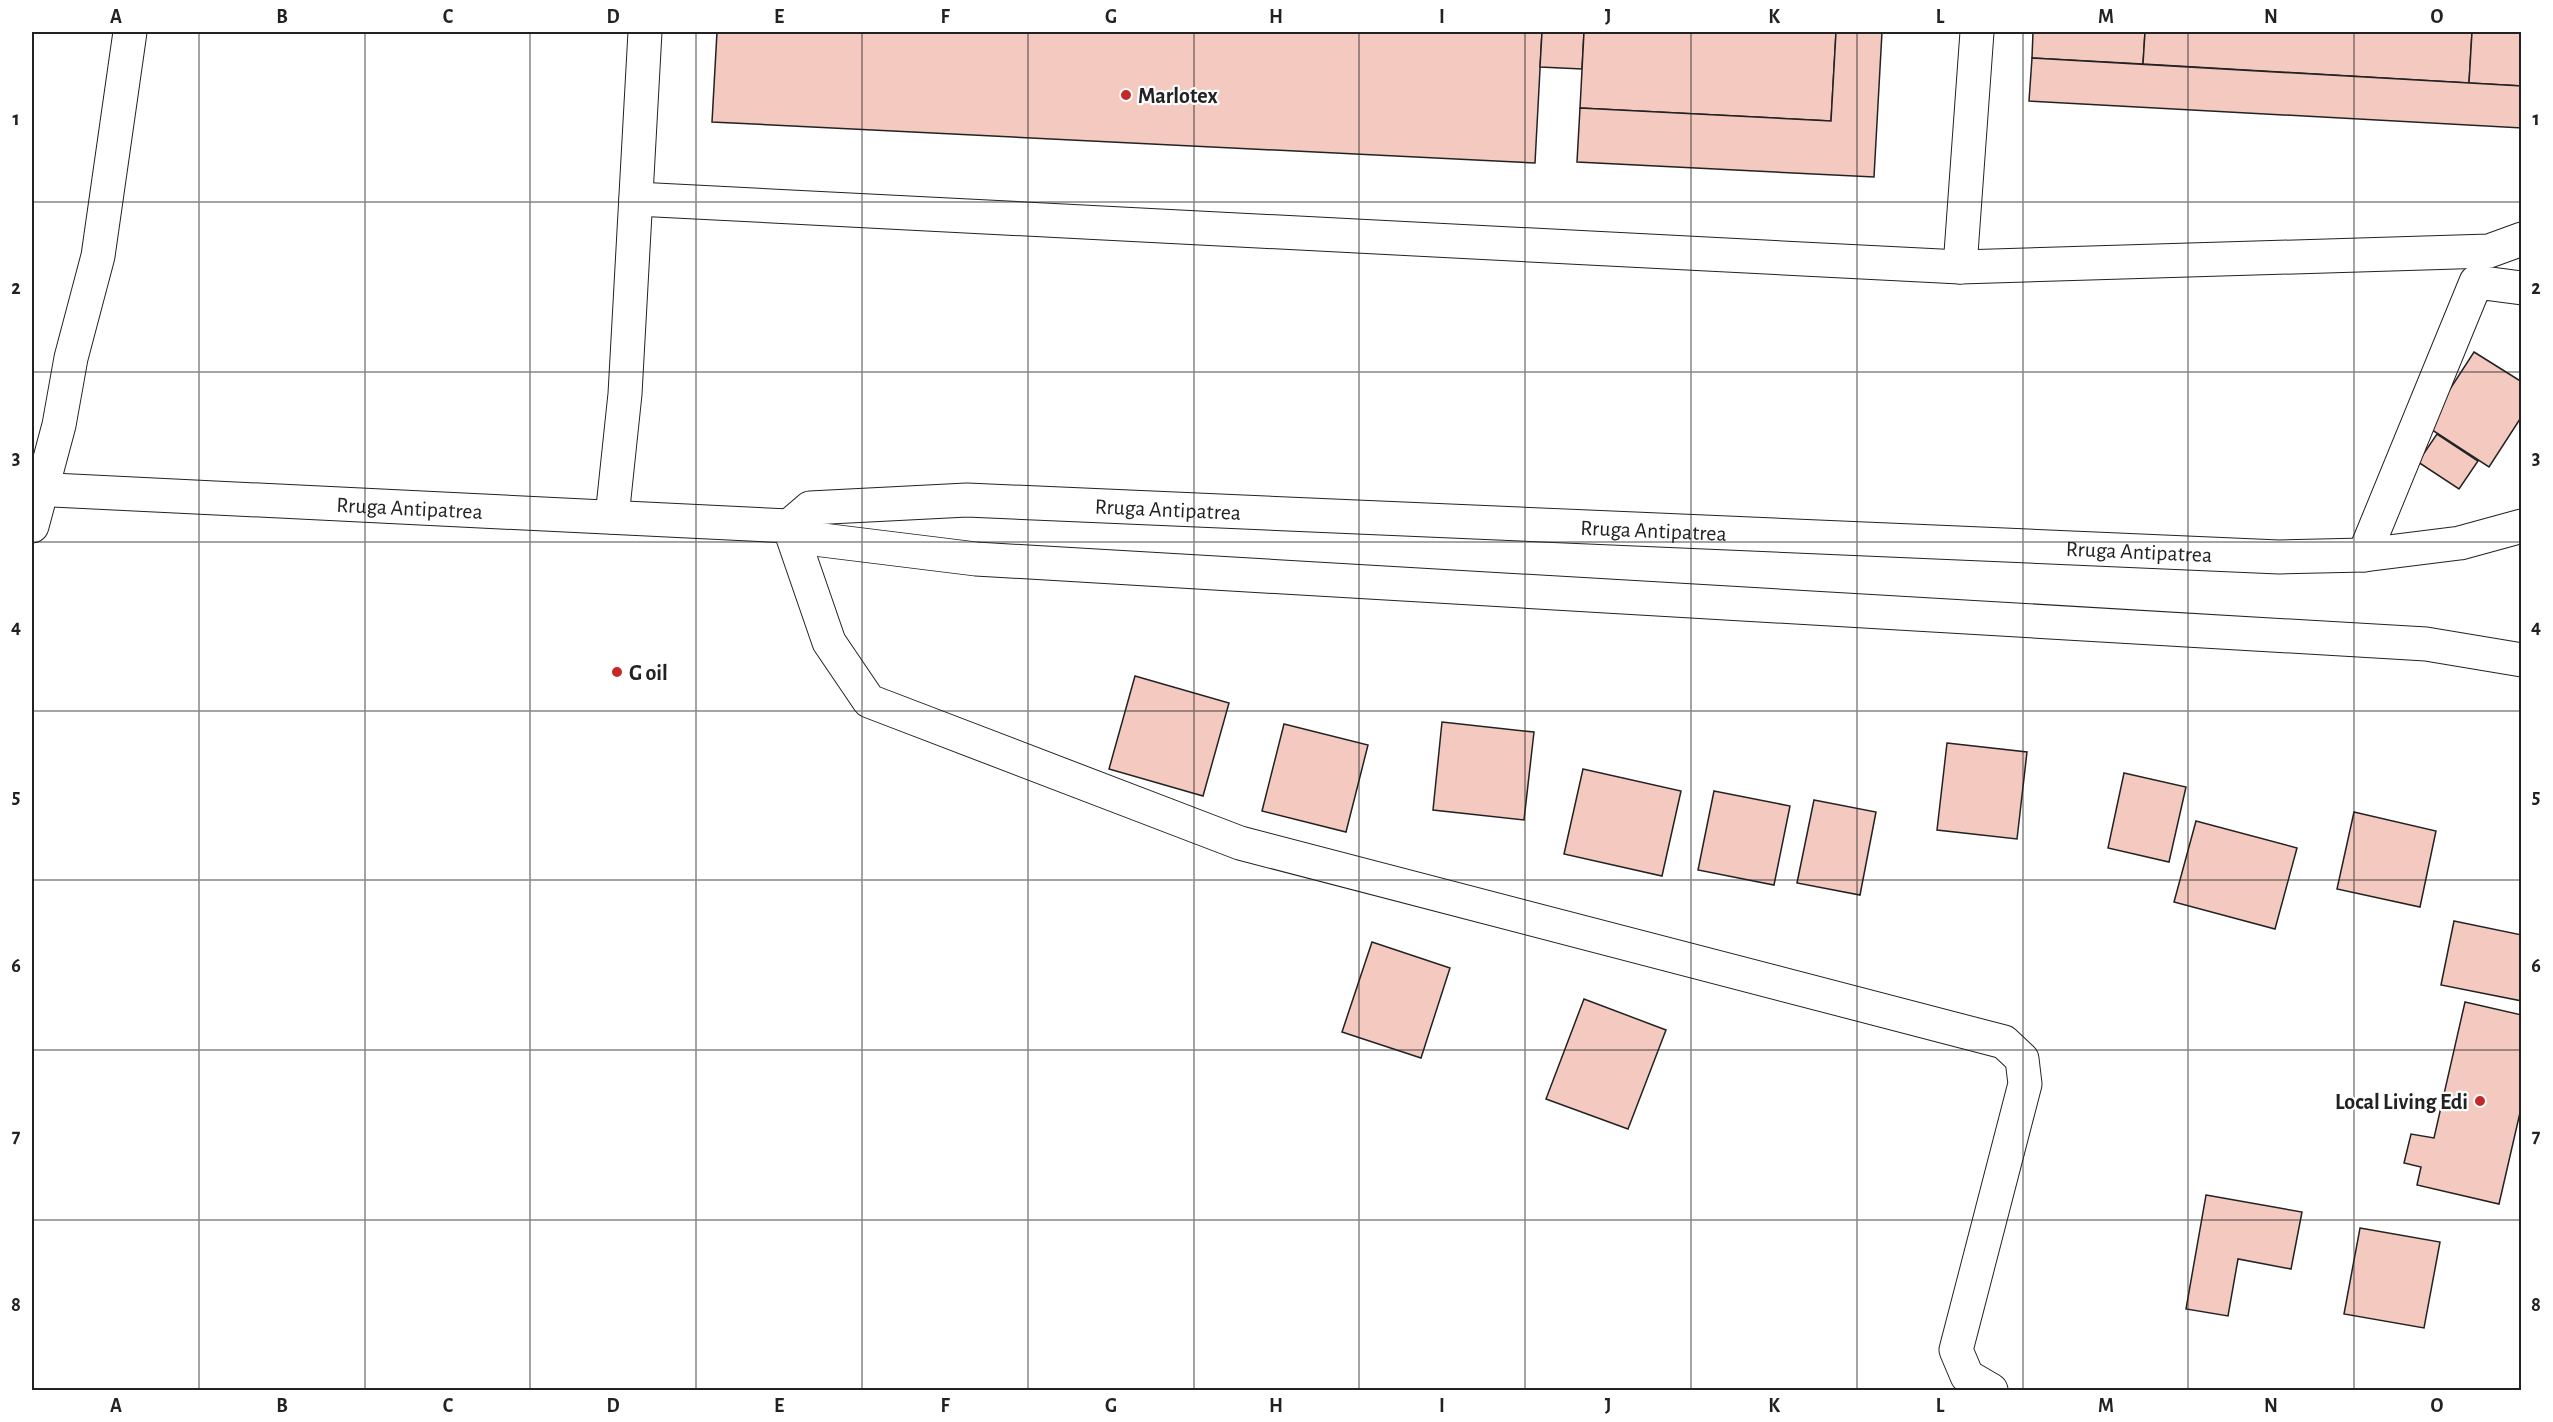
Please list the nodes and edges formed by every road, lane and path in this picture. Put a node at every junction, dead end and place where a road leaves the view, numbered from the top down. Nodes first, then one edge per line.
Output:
1 (130, 32) edge
2 (645, 32) edge
3 (1977, 32) edge
4 (636, 200) junction
5 (2522, 239) edge
6 (1960, 267) junction
7 (2522, 288) edge
8 (36, 490) edge
9 (612, 516) junction
10 (32, 526) edge
11 (789, 526) junction
12 (2522, 526) edge
13 (2364, 555) junction
14 (2522, 660) edge
15 (1991, 1390) edge

1 - 8 main road
2 - 4 main road
3 - 6 main road
4 - 6 main road
4 - 9 main road
5 - 6 main road
7 - 13 main road
8 - 9 main road, Rruga Antipatrea
8 - 10 main road
9 - 11 main road, Rruga Antipatrea
11 - 13 main road, Rruga Antipatrea
11 - 14 main road, Rruga Antipatrea
11 - 15 main road
12 - 13 main road, Rruga Antipatrea

